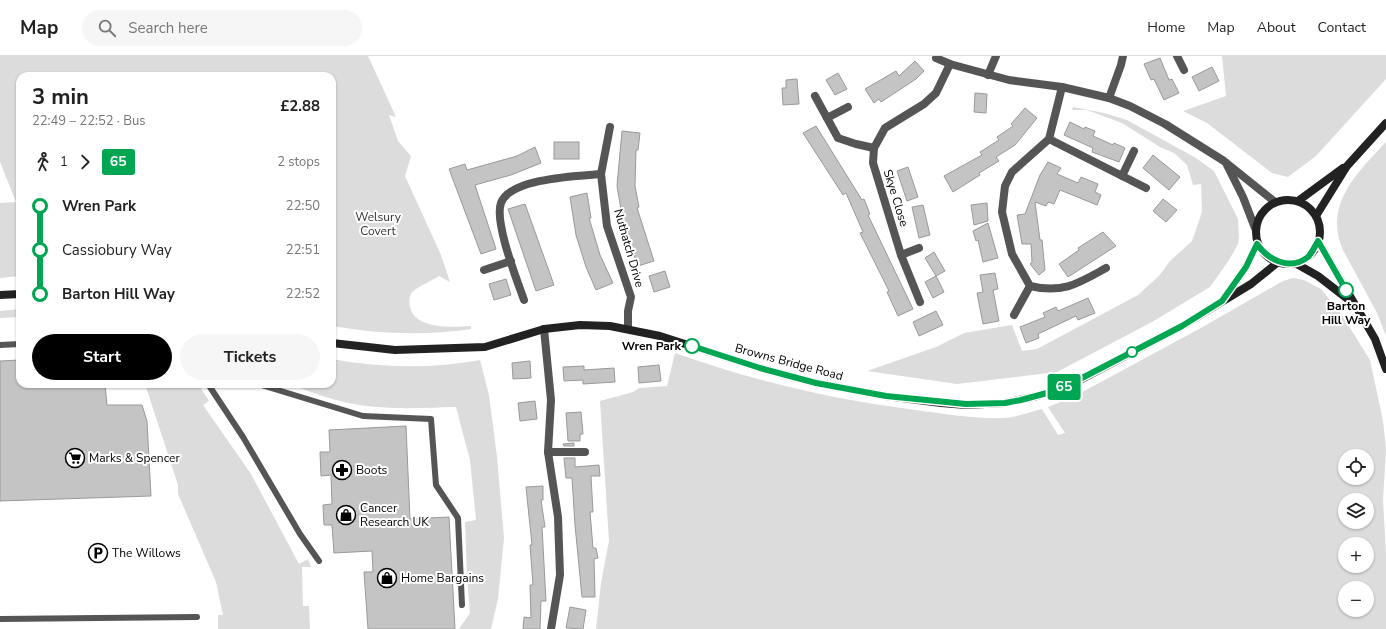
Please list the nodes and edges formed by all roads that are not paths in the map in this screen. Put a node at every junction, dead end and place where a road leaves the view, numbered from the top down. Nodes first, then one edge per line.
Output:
1 (996, 56) edge
2 (1123, 56) edge
3 (1177, 56) edge
4 (936, 58) dead end
5 (950, 64) junction
6 (1184, 70) dead end
7 (988, 75) junction
8 (1062, 87) junction
9 (815, 96) dead end
10 (1109, 98) junction
11 (848, 107) dead end
12 (828, 118) junction
13 (1386, 123) edge
14 (610, 127) dead end
15 (1049, 139) junction
16 (874, 148) junction
17 (1134, 151) dead end
18 (1224, 161) junction
19 (1347, 166) junction
20 (601, 174) junction
21 (1122, 176) junction
22 (1146, 188) dead end
23 (1298, 201) junction
24 (1275, 202) junction
25 (1316, 216) junction
26 (1255, 228) junction
27 (1318, 241) junction
28 (1257, 244) junction
29 (919, 248) dead end
30 (901, 255) junction
31 (511, 261) junction
32 (1277, 263) junction
33 (1295, 263) junction
34 (1106, 268) dead end
35 (484, 270) dead end
36 (1030, 286) junction
37 (16, 294) edge
38 (0, 295) edge
39 (524, 300) dead end
40 (1222, 301) junction
41 (920, 302) dead end
42 (1353, 302) junction
43 (1014, 315) dead end
44 (628, 328) junction
45 (544, 329) junction
46 (336, 343) edge
47 (16, 344) edge
48 (0, 345) edge
49 (1386, 369) edge
50 (211, 388) edge
51 (271, 388) edge
52 (548, 452) junction
53 (585, 452) dead end
54 (319, 561) dead end
55 (462, 605) dead end
56 (197, 617) dead end
57 (0, 619) edge
58 (551, 629) edge

1 - 7 street
2 - 10 street
3 - 6 street
4 - 5 street
5 - 7 street
5 - 16 street
7 - 8 street
8 - 10 street
8 - 15 street
9 - 12 street
10 - 18 street
11 - 12 street
12 - 16 street
13 - 19 street
14 - 20 street, Nuthatch Drive
15 - 21 street
15 - 36 street
16 - 30 street, Skye Close
17 - 21 street
18 - 24 street
18 - 26 street
19 - 23 street
19 - 25 street
20 - 31 street
20 - 44 street, Nuthatch Drive
21 - 22 street
23 - 24 street
23 - 25 street
24 - 26 street
25 - 27 street
26 - 28 street
27 - 33 street
27 - 42 street
28 - 32 street
28 - 40 street, Browns Bridge Road
29 - 30 street
30 - 41 street, Skye Close
31 - 35 street
31 - 39 street
32 - 33 street
32 - 40 street, Browns Bridge Road
33 - 42 street
34 - 36 street
36 - 43 street
37 - 38 street
40 - 44 street, Browns Bridge Road
42 - 49 street
44 - 45 street, Browns Bridge Road
45 - 46 street, Browns Bridge Road
45 - 52 street
47 - 48 lane
50 - 54 lane
51 - 55 lane
52 - 53 street
52 - 58 street
56 - 57 lane

